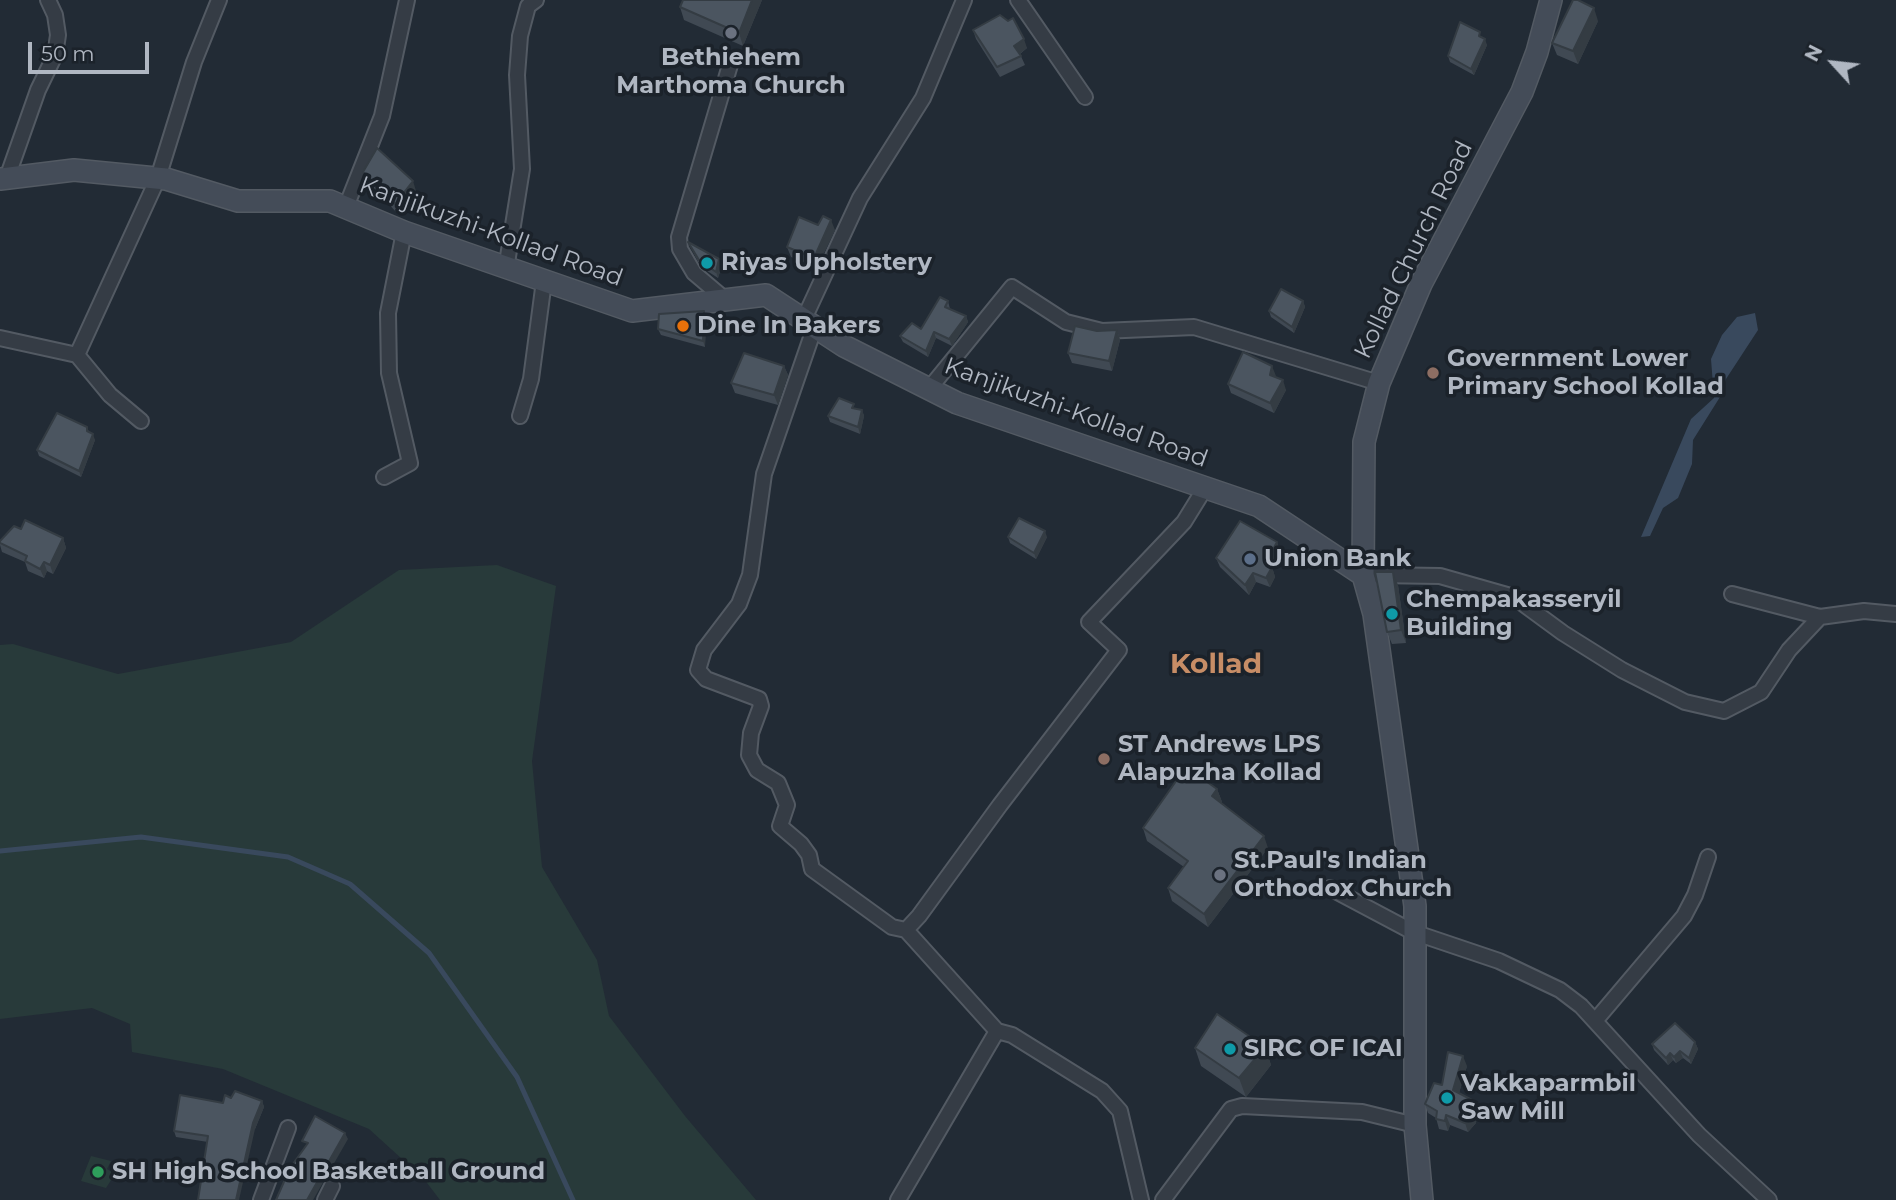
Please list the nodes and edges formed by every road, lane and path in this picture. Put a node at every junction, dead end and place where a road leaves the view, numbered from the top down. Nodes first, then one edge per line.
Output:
1 (48, 0) edge
2 (219, 0) edge
3 (407, 0) edge
4 (535, 0) edge
5 (964, 0) edge
6 (1018, 0) edge
7 (1551, 0) edge
8 (730, 65) dead end
9 (1085, 97) dead end
10 (3, 178) edge
11 (158, 178) junction
12 (346, 208) junction
13 (404, 232) junction
14 (506, 268) junction
15 (544, 282) junction
16 (727, 301) junction
17 (809, 325) junction
18 (0, 338) edge
19 (77, 355) junction
20 (1379, 383) junction
21 (929, 389) junction
22 (520, 416) dead end
23 (141, 421) dead end
24 (384, 477) dead end
25 (1205, 488) junction
26 (1363, 575) junction
27 (1732, 594) dead end
28 (1896, 614) edge
29 (1820, 617) junction
30 (1708, 857) dead end
31 (1330, 888) dead end
32 (905, 930) junction
33 (1413, 932) junction
34 (1595, 1021) junction
35 (997, 1031) junction
36 (1415, 1125) junction
37 (288, 1128) dead end
38 (332, 1186) dead end
39 (261, 1200) edge
40 (325, 1200) edge
41 (898, 1200) edge
42 (1142, 1200) edge
43 (1163, 1200) edge
44 (1422, 1200) edge
45 (1769, 1200) edge

1 - 10 street
2 - 11 street
3 - 12 street
4 - 14 street
5 - 17 street
6 - 9 street
7 - 20 main road, Kollad Church Road
8 - 16 street
10 - 11 main road, Kanjikuzhi-Kollad Road
11 - 12 main road, Kanjikuzhi-Kollad Road
11 - 19 street
12 - 13 main road, Kanjikuzhi-Kollad Road
13 - 14 main road, Kanjikuzhi-Kollad Road
13 - 24 street
14 - 15 main road, Kanjikuzhi-Kollad Road
15 - 16 main road, Kanjikuzhi-Kollad Road
15 - 22 street
16 - 17 main road, Kanjikuzhi-Kollad Road
17 - 21 main road, Kanjikuzhi-Kollad Road
17 - 32 street
18 - 19 street
19 - 23 street
20 - 21 street
20 - 26 main road, Kollad Church Road
21 - 25 main road, Kanjikuzhi-Kollad Road
25 - 26 main road, Kanjikuzhi-Kollad Road
25 - 32 street
26 - 29 street
26 - 33 main road, Kollad Church Road
27 - 29 street
28 - 29 street
30 - 34 street
31 - 33 street
32 - 35 street
33 - 34 street
33 - 36 main road, Kollad Church Road
34 - 45 street
35 - 41 street
35 - 42 street
36 - 43 street
36 - 44 main road, Kollad Church Road
37 - 39 street
38 - 40 street

